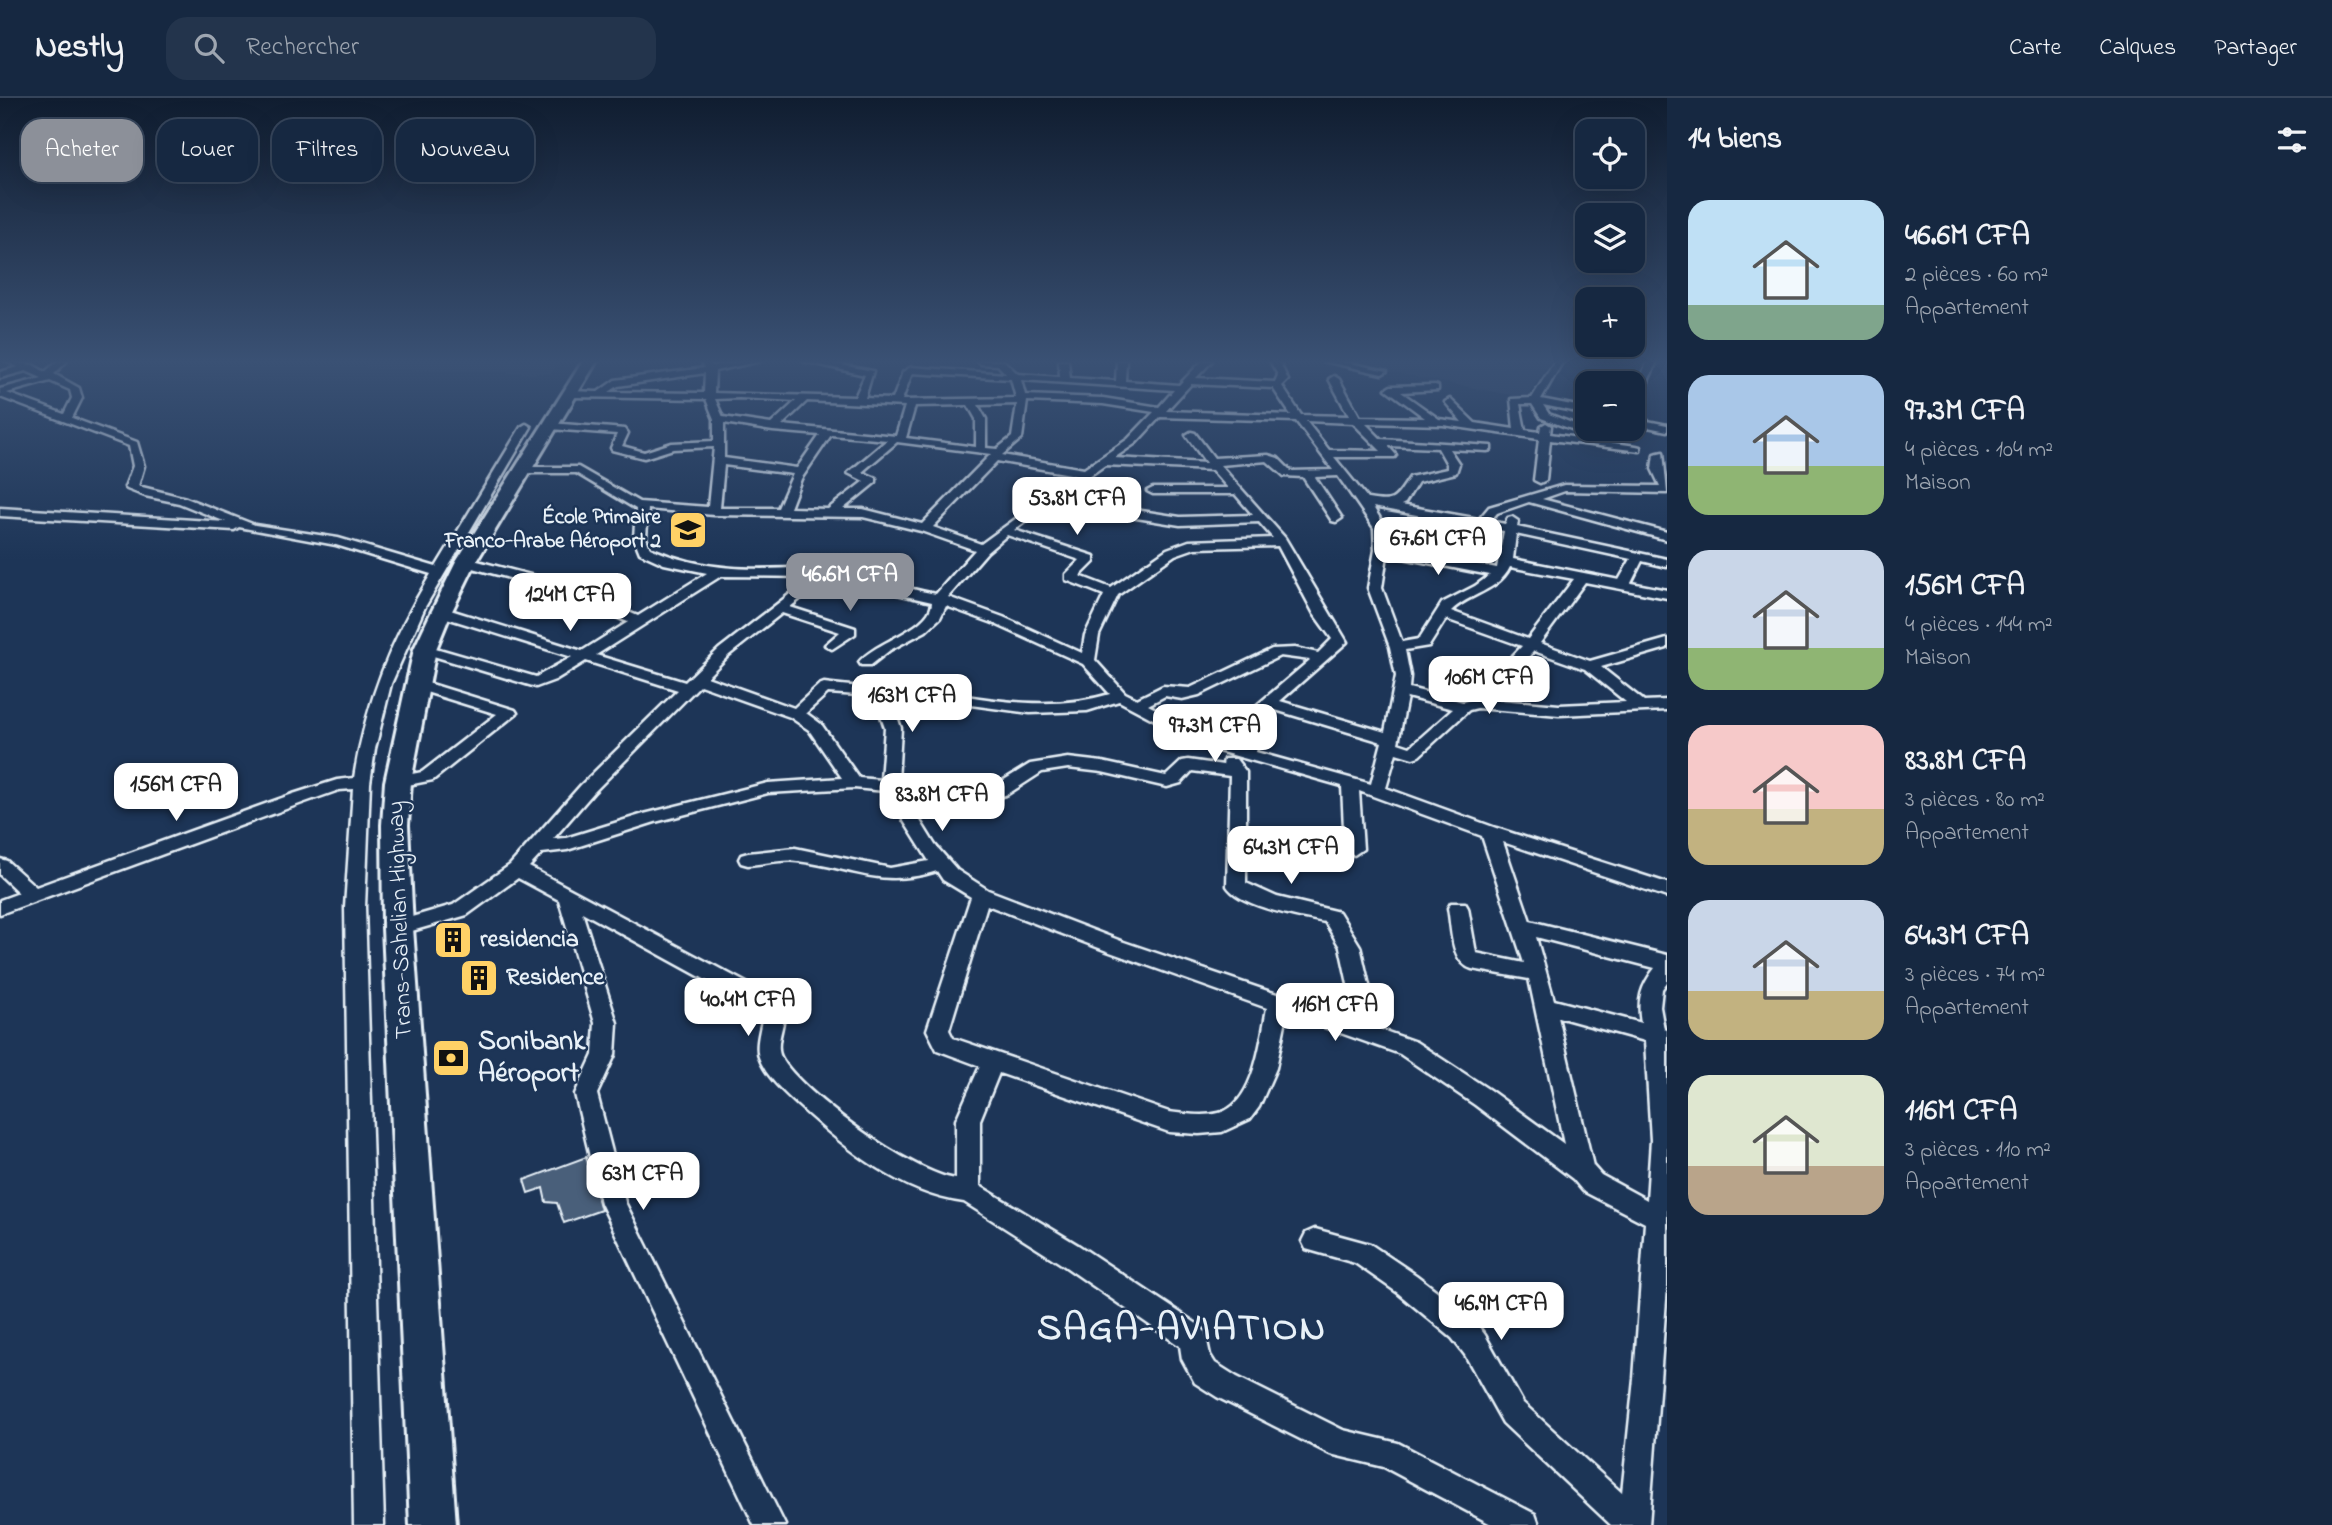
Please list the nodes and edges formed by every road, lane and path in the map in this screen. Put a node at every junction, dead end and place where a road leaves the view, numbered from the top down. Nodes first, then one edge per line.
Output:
1 (538, 427) joint
2 (87, 428) edge
3 (548, 428) edge
4 (719, 428) edge
5 (773, 428) edge
6 (901, 428) edge
7 (982, 428) edge
8 (1018, 428) edge
9 (1145, 428) edge
10 (1305, 428) edge
11 (1364, 428) edge
12 (1483, 428) edge
13 (1519, 428) edge
14 (1545, 428) edge
15 (827, 433) junction
16 (1520, 433) junction
17 (1191, 435) dead end
18 (1545, 437) junction
19 (897, 439) junction
20 (1615, 441) edge
21 (1379, 442) junction
22 (718, 444) junction
23 (1441, 446) junction
24 (1487, 448) dead end
25 (1636, 449) junction
26 (981, 450) junction
27 (1325, 453) junction
28 (997, 454) junction
29 (1663, 455) edge
30 (719, 461) junction
31 (1100, 461) junction
32 (1213, 464) junction
33 (522, 470) junction
34 (800, 472) junction
35 (1085, 473) junction
36 (1341, 473) junction
37 (1307, 474) junction
38 (1540, 480) dead end
39 (1667, 490) edge
40 (1153, 491) dead end
41 (1236, 491) junction
42 (1530, 499) junction
43 (1047, 500) junction
44 (1364, 502) junction
45 (1513, 505) junction
46 (1388, 506) junction
47 (642, 507) junction
48 (714, 511) junction
49 (0, 512) edge
50 (832, 512) junction
51 (782, 513) junction
52 (1260, 518) junction
53 (1336, 518) dead end
54 (1482, 524) junction
55 (252, 528) junction
56 (925, 528) junction
57 (1511, 530) junction
58 (1006, 531) junction
59 (1667, 536) edge
60 (1281, 542) junction
61 (984, 549) junction
62 (1381, 550) junction
63 (1638, 557) junction
64 (1667, 563) edge
65 (452, 567) junction
66 (1504, 568) junction
67 (719, 572) junction
68 (825, 573) junction
69 (1581, 578) junction
70 (1622, 587) junction
71 (1112, 593) junction
72 (1667, 594) edge
73 (939, 599) junction
74 (780, 608) junction
75 (442, 612) junction
76 (1443, 612) junction
77 (637, 621) junction
78 (1667, 643) edge
79 (1533, 644) junction
80 (832, 645) dead end
81 (1397, 647) junction
82 (425, 649) junction
83 (584, 656) junction
84 (1321, 658) junction
85 (1088, 661) junction
86 (866, 662) dead end
87 (1590, 666) junction
88 (692, 684) junction
89 (418, 685) junction
90 (1399, 690) junction
91 (880, 691) junction
92 (1120, 696) junction
93 (1269, 703) junction
94 (1136, 705) junction
95 (1470, 705) junction
96 (1639, 705) junction
97 (1667, 705) edge
98 (796, 714) junction
99 (1390, 742) junction
100 (1214, 745) junction
101 (1247, 753) junction
102 (1238, 772) junction
103 (398, 782) junction
104 (362, 783) junction
105 (854, 783) junction
106 (1350, 783) junction
107 (888, 784) junction
108 (1377, 790) junction
109 (1490, 832) junction
110 (536, 847) junction
111 (1354, 849) dead end
112 (748, 859) dead end
113 (940, 864) junction
114 (0, 865) edge
115 (516, 869) junction
116 (1667, 890) edge
117 (33, 895) junction
118 (981, 895) junction
119 (567, 896) junction
120 (0, 907) edge
121 (1458, 908) dead end
122 (1524, 927) junction
123 (398, 928) junction
124 (1667, 965) edge
125 (1538, 973) junction
126 (1279, 1002) junction
127 (1544, 1005) junction
128 (1369, 1032) junction
129 (1662, 1038) edge
130 (993, 1062) junction
131 (1582, 1171) junction
132 (968, 1192) junction
133 (1663, 1219) edge
134 (1315, 1241) dead end
135 (369, 1525) edge
136 (432, 1525) edge
137 (770, 1525) edge
138 (1524, 1525) edge
139 (1634, 1525) edge

1 - 33 highway, Trans-Sahelian Highway
1 - 65 street
2 - 55 street
3 - 22 street
4 - 22 street
5 - 15 street
6 - 19 street
7 - 26 street
8 - 28 street
9 - 31 street
10 - 27 street
11 - 21 street
12 - 16 street
13 - 16 street
14 - 18 street
15 - 19 street
15 - 34 street
16 - 18 street
17 - 32 street
18 - 25 street
18 - 38 street
19 - 26 street
19 - 50 street
20 - 25 street
21 - 23 street
21 - 27 street
22 - 30 street
23 - 24 street
23 - 46 street
25 - 29 street
26 - 28 street
27 - 36 street
28 - 35 street
28 - 56 street
29 - 39 street
30 - 34 street
30 - 48 street
31 - 32 street
31 - 35 street
32 - 37 street
32 - 41 street
33 - 47 street
33 - 65 highway, Trans-Sahelian Highway
34 - 51 street
35 - 43 street
36 - 37 street
36 - 44 street
37 - 53 street
39 - 42 street
40 - 41 street
41 - 52 street
42 - 45 street
42 - 59 street
43 - 52 street
43 - 58 street
44 - 46 street
44 - 62 street
45 - 54 street
45 - 57 street
46 - 54 street
47 - 48 street
47 - 67 street
48 - 51 street
49 - 55 street
50 - 51 street
50 - 56 street
52 - 60 street
54 - 57 street
55 - 65 street
56 - 61 street
57 - 63 street
57 - 66 street
58 - 61 street
58 - 71 street
60 - 71 street
60 - 84 street
61 - 73 street
62 - 66 street
62 - 81 street
63 - 64 street
63 - 70 street
65 - 75 highway, Trans-Sahelian Highway
65 - 77 street
65 - 104 street
66 - 69 street
66 - 76 street
67 - 68 street
67 - 77 street
68 - 73 street
68 - 74 street
69 - 70 street
69 - 79 street
70 - 72 street
71 - 85 street
73 - 85 street
73 - 86 street
74 - 80 street
74 - 88 street
75 - 82 highway, Trans-Sahelian Highway
75 - 83 street
76 - 79 street
76 - 81 street
77 - 83 street
78 - 87 street
79 - 87 street
79 - 95 street
81 - 90 street
82 - 83 street
82 - 89 highway, Trans-Sahelian Highway
83 - 88 street
84 - 93 street
84 - 94 street
85 - 92 street
87 - 96 street
88 - 98 street
88 - 110 street
89 - 103 highway, Trans-Sahelian Highway
89 - 103 street
90 - 95 street
90 - 99 street
91 - 92 street
91 - 98 street
91 - 107 street
92 - 94 street
93 - 99 street
93 - 101 street
94 - 100 street
95 - 96 street
95 - 99 street
96 - 97 street
98 - 105 street
99 - 108 street
100 - 101 street
100 - 102 street
101 - 106 street
102 - 107 street
102 - 128 street
103 - 123 highway, Trans-Sahelian Highway
104 - 117 street
104 - 135 street
105 - 107 street
105 - 110 street
106 - 108 street
106 - 111 street
107 - 113 street
108 - 109 street
109 - 116 street
109 - 122 street
110 - 115 street
112 - 113 street
113 - 118 street
114 - 117 street
115 - 119 street
115 - 123 street
117 - 120 street
118 - 126 street
118 - 130 street
119 - 132 street
119 - 137 street
121 - 125 street
122 - 124 street
122 - 125 street
123 - 136 highway, Trans-Sahelian Highway
124 - 129 street
125 - 127 street
126 - 128 street
126 - 130 street
127 - 129 street
127 - 131 street
128 - 131 street
129 - 133 street
130 - 132 street
131 - 133 street
132 - 138 street
133 - 139 street
134 - 139 street

